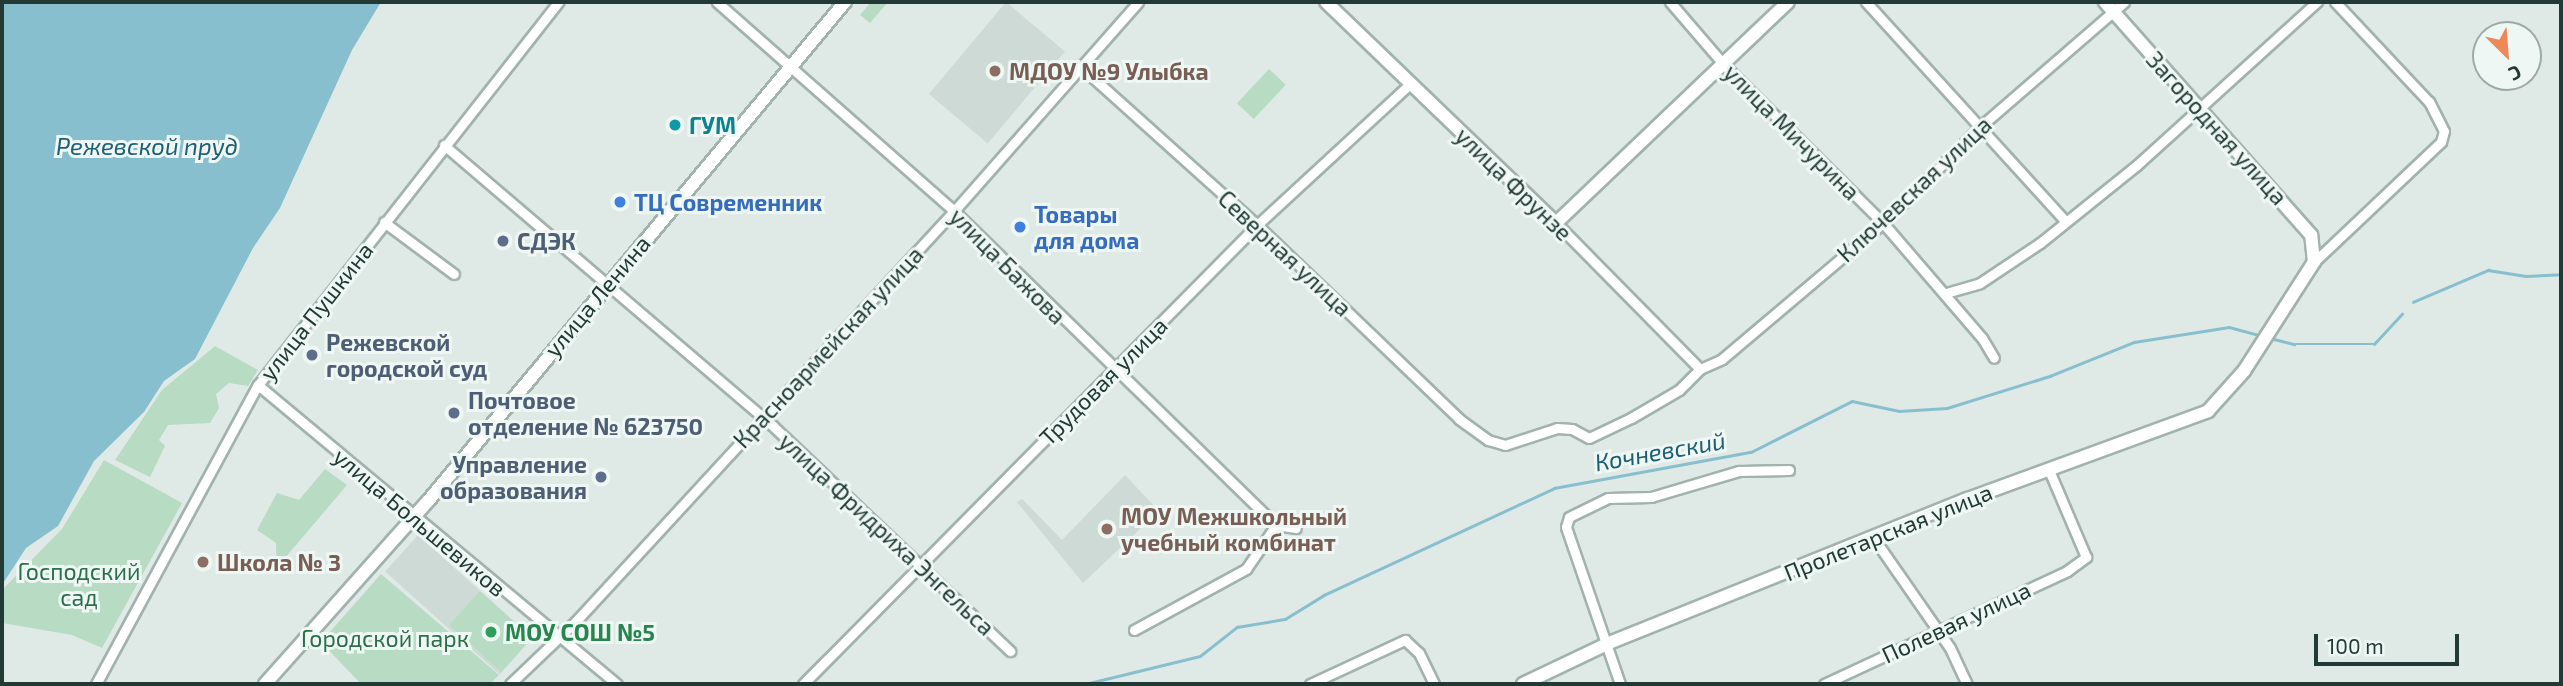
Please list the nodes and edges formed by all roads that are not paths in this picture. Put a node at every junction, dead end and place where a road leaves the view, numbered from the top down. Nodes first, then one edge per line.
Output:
1 (558, 2) edge
2 (717, 2) edge
3 (845, 2) edge
4 (1138, 2) edge
5 (1326, 2) edge
6 (1670, 2) edge
7 (1788, 2) edge
8 (1866, 2) edge
9 (2124, 2) edge
10 (2317, 2) edge
11 (2335, 2) edge
12 (2110, 7) edge
13 (1725, 66) junction
14 (1081, 67) junction
15 (791, 68) junction
16 (1410, 84) junction
17 (2200, 108) junction
18 (1981, 126) junction
19 (444, 145) junction
20 (954, 211) junction
21 (2065, 221) junction
22 (384, 222) junction
23 (1556, 223) junction
24 (1883, 223) junction
25 (1257, 225) junction
26 (2314, 262) junction
27 (454, 274) dead end
28 (609, 281) junction
29 (1946, 293) junction
30 (1994, 358) dead end
31 (1700, 369) junction
32 (1114, 371) junction
33 (258, 385) junction
34 (762, 418) junction
35 (1488, 440) joint
36 (2048, 468) junction
37 (1789, 470) dead end
38 (414, 517) junction
39 (1276, 526) junction
40 (1296, 528) dead end
41 (1875, 540) junction
42 (918, 565) junction
43 (1134, 630) dead end
44 (1935, 631) junction
45 (559, 636) junction
46 (1609, 643) junction
47 (1010, 651) dead end
48 (96, 684) edge
49 (265, 684) edge
50 (510, 684) edge
51 (617, 684) edge
52 (803, 684) edge
53 (1310, 684) edge
54 (1434, 684) edge
55 (1523, 684) edge
56 (1620, 684) edge
57 (1824, 684) edge
58 (1967, 684) edge

1 - 19 street, улица Пушкина
2 - 15 street, улица Бажова
3 - 15 street, улица Ленина
4 - 14 street, Красноармейская улица
5 - 16 street, улица Фрунзе
6 - 13 street, улица Мичурина
7 - 13 street
8 - 18 street
9 - 12 street, Ключевская улица
10 - 17 street
11 - 26 street
12 - 17 street, Загородная улица
12 - 18 street, Ключевская улица
13 - 23 street
13 - 24 street, улица Мичурина
14 - 20 street, Красноармейская улица
14 - 25 street, Северная улица
15 - 20 street, улица Бажова
15 - 28 street, улица Ленина
16 - 23 street, улица Фрунзе
16 - 25 street, Трудовая улица
17 - 21 street
17 - 26 street, Загородная улица
18 - 21 street
18 - 24 street, Ключевская улица
19 - 22 street, улица Пушкина
19 - 28 street, улица Фридриха Энгельса
20 - 32 street, улица Бажова
20 - 34 street, Красноармейская улица
21 - 29 street
22 - 27 street
22 - 33 street, улица Пушкина
23 - 31 street, улица Фрунзе
24 - 29 street, улица Мичурина
24 - 31 street, Ключевская улица
25 - 32 street, Трудовая улица
25 - 35 street, Северная улица
26 - 36 street, Пролетарская улица
28 - 34 street, улица Фридриха Энгельса
28 - 38 street, улица Ленина
29 - 30 street, улица Мичурина
31 - 35 street, Ключевская улица
32 - 39 street, улица Бажова
32 - 42 street, Трудовая улица
33 - 38 street, улица Большевиков
33 - 48 street, улица Пушкина
34 - 42 street, улица Фридриха Энгельса
34 - 45 street, Красноармейская улица
36 - 41 street, Пролетарская улица
36 - 44 street, Полевая улица
37 - 46 street
38 - 45 street, улица Большевиков
38 - 49 street, улица Ленина
39 - 40 street
39 - 43 street
41 - 44 street
41 - 46 street, Пролетарская улица
42 - 47 street, улица Фридриха Энгельса
42 - 52 street, Трудовая улица
44 - 57 street, Полевая улица
44 - 58 street
45 - 50 street, Красноармейская улица
45 - 51 street, улица Большевиков
46 - 55 street, Пролетарская улица
46 - 56 street
53 - 54 street

